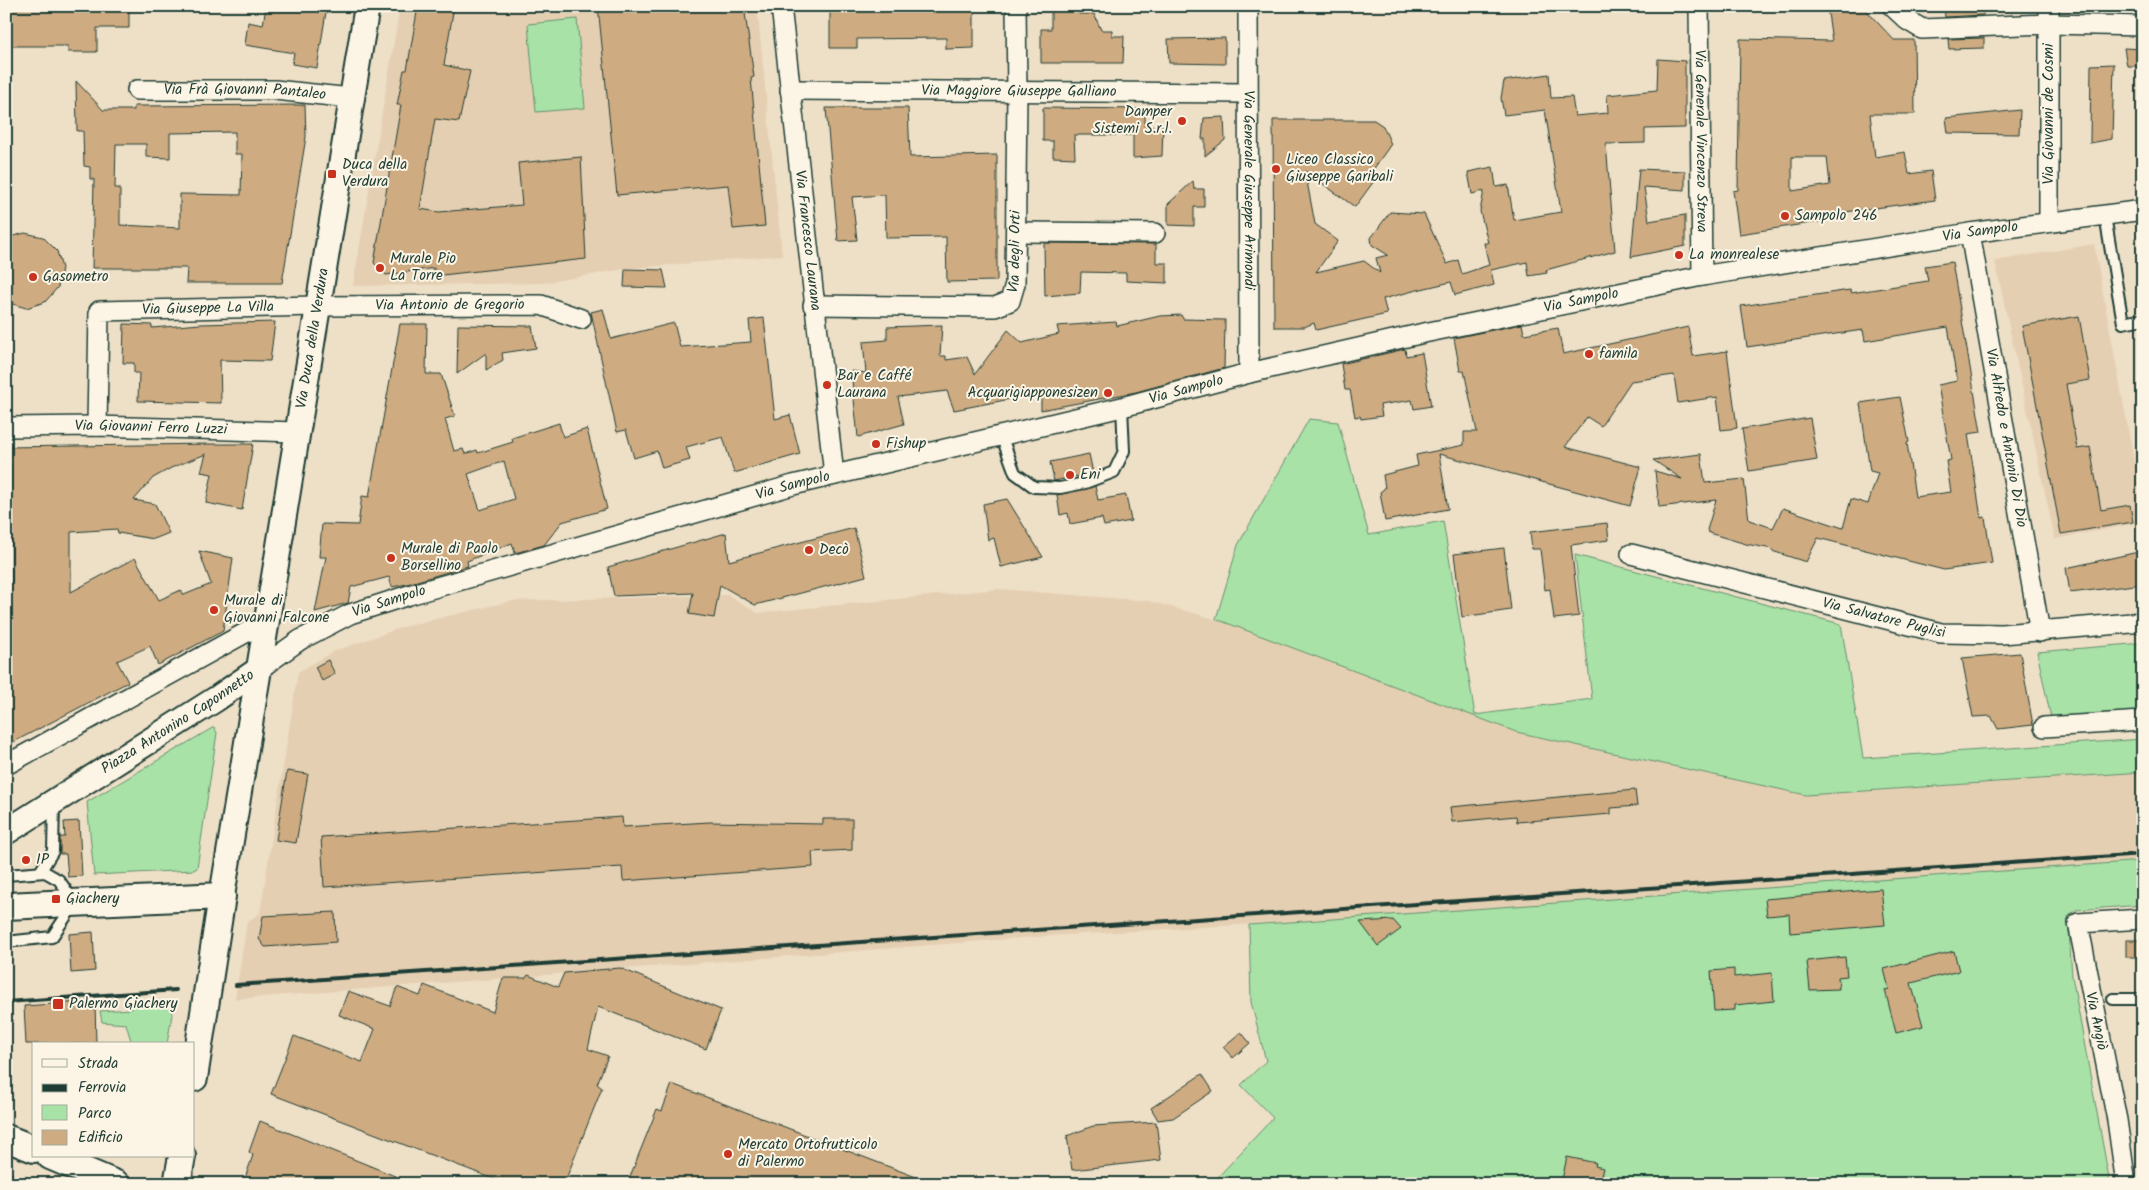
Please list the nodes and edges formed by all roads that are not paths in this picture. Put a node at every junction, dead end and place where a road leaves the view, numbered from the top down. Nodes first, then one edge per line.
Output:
1 (366, 6) edge
2 (781, 6) edge
3 (1016, 6) edge
4 (1248, 6) edge
5 (1699, 6) edge
6 (1892, 6) edge
7 (2049, 15) edge
8 (2143, 26) edge
9 (136, 90) dead end
10 (790, 90) junction
11 (1017, 92) junction
12 (1248, 93) junction
13 (351, 98) junction
14 (2143, 210) edge
15 (2105, 216) junction
16 (2049, 222) junction
17 (1016, 232) junction
18 (1155, 233) dead end
19 (1971, 238) junction
20 (1702, 276) junction
21 (813, 305) junction
22 (317, 306) junction
23 (581, 319) dead end
24 (2143, 319) edge
25 (1249, 373) junction
26 (1122, 407) junction
27 (97, 426) junction
28 (6, 427) edge
29 (296, 432) junction
30 (1001, 435) junction
31 (834, 475) junction
32 (1631, 554) dead end
33 (265, 622) junction
34 (2143, 622) edge
35 (2040, 632) junction
36 (258, 670) junction
37 (2143, 721) edge
38 (2044, 727) dead end
39 (6, 764) edge
40 (54, 803) junction
41 (6, 832) edge
42 (40, 872) junction
43 (6, 875) edge
44 (222, 896) junction
45 (75, 903) junction
46 (6, 906) edge
47 (2143, 919) edge
48 (6, 942) edge
49 (2113, 999) dead end
50 (2143, 999) edge
51 (195, 1072) edge
52 (6, 1138) edge
53 (32, 1147) edge
54 (57, 1158) edge
55 (182, 1158) edge
56 (116, 1184) edge
57 (177, 1184) edge
58 (2126, 1184) edge

1 - 13 street, Via Duca della Verdura
2 - 10 street, Via Francesco Laurana
3 - 11 street, Via degli Orti
4 - 12 street, Via Generale Giuseppe Arimondi
5 - 20 street, Via Generale Vincenzo Streva
6 - 7 street
7 - 8 street
7 - 16 street, Via Giovanni de Cosmi
9 - 13 street, Via Frà Giovanni Pantaleo
10 - 11 street, Via Maggiore Giuseppe Galliano
10 - 21 street, Via Francesco Laurana
11 - 12 street, Via Maggiore Giuseppe Galliano
11 - 17 street, Via degli Orti
12 - 25 street, Via Generale Giuseppe Arimondi
13 - 22 street, Via Duca della Verdura
14 - 15 street, Via Sampolo
15 - 16 street, Via Sampolo
15 - 24 lane
16 - 19 street, Via Sampolo
17 - 18 street
17 - 21 street, Via degli Orti
19 - 20 street, Via Sampolo
19 - 35 street, Via Alfredo e Antonio Di Dio
20 - 25 street, Via Sampolo
21 - 31 street, Via Francesco Laurana
22 - 23 street, Via Antonio de Gregorio
22 - 27 street, Via Giuseppe La Villa
22 - 29 street, Via Duca della Verdura
25 - 26 street, Via Sampolo
26 - 30 street, Via Sampolo
26 - 30 lane
27 - 28 street, Via Giovanni Ferro Luzzi
27 - 29 street, Via Giovanni Ferro Luzzi
29 - 33 street, Via Duca della Verdura
30 - 31 street, Via Sampolo
31 - 36 street, Via Sampolo
32 - 35 street, Via Salvatore Puglisi
33 - 36 street, Via Duca della Verdura
33 - 39 street
34 - 35 street, Via Salvatore Puglisi
36 - 40 street, Piazza Antonino Caponnetto
36 - 44 street, Piazza Antonino Caponnetto
37 - 38 street
40 - 41 street, Piazza Antonino Caponnetto
40 - 42 lane
42 - 43 lane
42 - 45 lane
44 - 45 main road
44 - 51 main road, Piazza Antonino Caponnetto
45 - 46 main road
45 - 48 lane
47 - 58 street, Via Angiò
49 - 50 lane
52 - 53 main road
54 - 56 main road
55 - 57 main road

